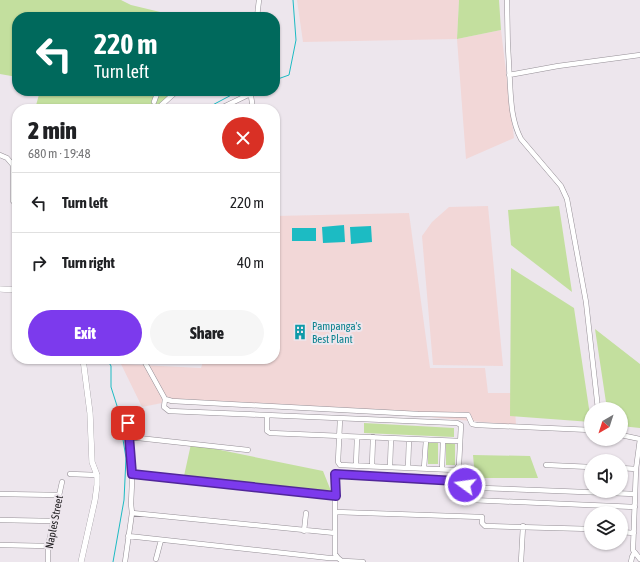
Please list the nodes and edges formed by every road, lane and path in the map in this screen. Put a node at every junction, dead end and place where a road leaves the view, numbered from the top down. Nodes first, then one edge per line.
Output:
1 (259, 0) edge
2 (507, 0) edge
3 (258, 12) edge
4 (640, 55) edge
5 (509, 75) junction
6 (156, 96) edge
7 (171, 96) edge
8 (248, 96) edge
9 (154, 102) dead end
10 (163, 104) edge
11 (230, 104) edge
12 (0, 155) edge
13 (12, 164) edge
14 (0, 289) edge
15 (12, 290) edge
16 (84, 364) edge
17 (146, 364) edge
18 (166, 399) junction
19 (597, 402) edge
20 (266, 416) junction
21 (340, 419) junction
22 (128, 423) dead end
23 (584, 430) edge
24 (339, 436) junction
25 (628, 436) edge
26 (129, 437) junction
27 (357, 437) junction
28 (373, 437) junction
29 (391, 438) junction
30 (409, 439) junction
31 (640, 439) edge
32 (426, 440) junction
33 (443, 440) junction
34 (460, 441) junction
35 (248, 450) dead end
36 (356, 465) junction
37 (546, 465) dead end
38 (372, 466) junction
39 (390, 467) junction
40 (584, 467) edge
41 (408, 468) junction
42 (424, 468) junction
43 (628, 468) edge
44 (442, 469) junction
45 (636, 469) junction
46 (70, 474) dead end
47 (132, 474) junction
48 (97, 475) junction
49 (62, 482) dead end
50 (0, 494) edge
51 (636, 494) junction
52 (59, 495) junction
53 (336, 496) junction
54 (471, 500) dead end
55 (635, 507) junction
56 (336, 512) junction
57 (132, 513) junction
58 (306, 513) dead end
59 (0, 520) edge
60 (53, 521) junction
61 (523, 526) junction
62 (584, 529) edge
63 (304, 531) junction
64 (335, 533) junction
65 (628, 533) edge
66 (634, 533) junction
67 (128, 536) junction
68 (161, 540) junction
69 (0, 545) edge
70 (48, 546) junction
71 (634, 553) junction
72 (156, 559) dead end
73 (640, 559) edge
74 (341, 561) edge
75 (48, 562) edge
76 (81, 562) edge
77 (125, 562) edge
78 (362, 562) edge
79 (521, 562) edge
80 (631, 562) edge

1 - 3 street
2 - 5 street
4 - 5 street
5 - 19 street
6 - 9 street
7 - 10 street
8 - 11 street
12 - 13 street
14 - 15 street
16 - 48 street
17 - 18 street
18 - 20 street
18 - 23 street
20 - 21 street
20 - 24 street
21 - 24 street
21 - 34 street
22 - 26 street
24 - 27 street
24 - 36 street
25 - 31 street
26 - 35 street
26 - 47 street
27 - 28 street
27 - 36 street
28 - 29 street
28 - 38 street
29 - 30 street
29 - 39 street
30 - 32 street
30 - 41 street
31 - 45 street
32 - 33 street
32 - 42 street
33 - 34 street
33 - 44 street
34 - 44 street
36 - 38 street
37 - 40 street
38 - 39 street
39 - 41 street
41 - 42 street
42 - 44 street
43 - 45 street
45 - 51 street
46 - 48 street
47 - 53 street
47 - 57 street
48 - 76 street
49 - 52 street, Naples Street
50 - 52 street
51 - 53 street
51 - 55 street
52 - 60 street, Naples Street
53 - 56 street
54 - 55 street
55 - 66 street
56 - 61 street
56 - 64 street
57 - 63 street
57 - 67 street
58 - 63 street
59 - 60 street
60 - 70 street, Naples Street
61 - 62 street
61 - 79 street
63 - 64 street
64 - 74 street
65 - 66 street
66 - 71 street
67 - 68 street
67 - 77 street
68 - 72 street
68 - 74 street
69 - 70 street
70 - 75 street, Naples Street
71 - 73 street
71 - 80 street
74 - 78 street

